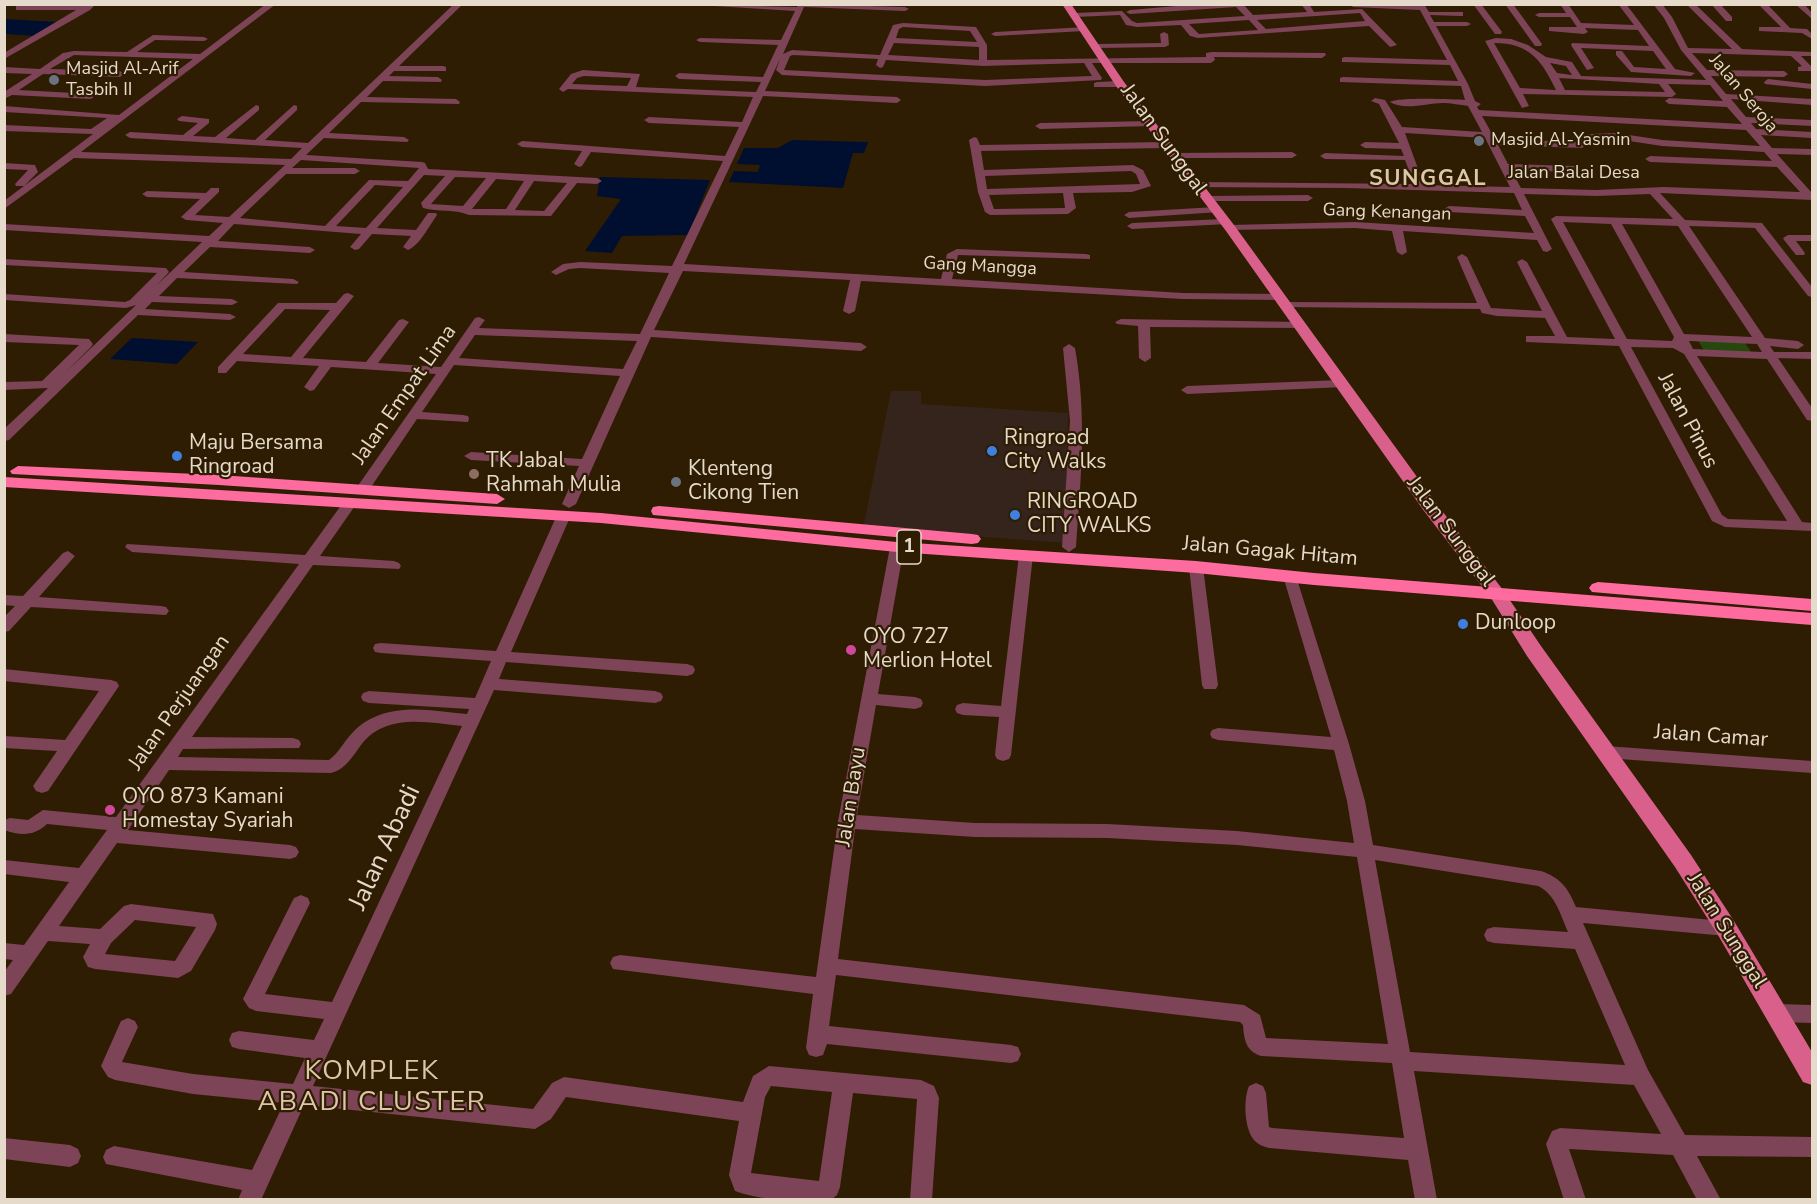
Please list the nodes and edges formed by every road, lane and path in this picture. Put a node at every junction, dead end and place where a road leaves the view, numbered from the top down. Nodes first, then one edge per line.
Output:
1 (272, 4) edge
2 (459, 4) edge
3 (686, 4) edge
4 (1198, 4) edge
5 (1238, 4) edge
6 (1305, 4) edge
7 (1334, 4) edge
8 (1477, 4) edge
9 (1509, 4) edge
10 (1564, 4) edge
11 (1657, 4) edge
12 (1690, 4) edge
13 (1715, 4) edge
14 (1762, 4) edge
15 (1798, 4) edge
16 (89, 6) edge
17 (801, 6) edge
18 (877, 6) edge
19 (1423, 6) edge
20 (1621, 7) edge
21 (19, 8) dead end
22 (905, 9) dead end
23 (1121, 10) edge
24 (1071, 11) edge
25 (1432, 13) junction
26 (1312, 14) junction
27 (1460, 14) dead end
28 (1539, 15) dead end
29 (1572, 15) junction
30 (1250, 17) junction
31 (1812, 17) edge
32 (1729, 19) dead end
33 (1183, 22) junction
34 (1371, 23) junction
35 (1435, 24) junction
36 (1467, 24) dead end
37 (1580, 27) junction
38 (1640, 28) junction
39 (164, 29) dead end
40 (1084, 29) junction
41 (1552, 29) dead end
42 (1788, 30) junction
43 (1264, 32) junction
44 (1498, 32) dead end
45 (995, 34) dead end
46 (1164, 34) dead end
47 (1799, 36) dead end
48 (153, 37) junction
49 (1812, 37) edge
50 (204, 39) dead end
51 (700, 40) dead end
52 (890, 40) junction
53 (31, 41) junction
54 (11, 42) dead end
55 (784, 44) junction
56 (1538, 44) dead end
57 (983, 45) junction
58 (1393, 45) dead end
59 (1595, 46) junction
60 (1812, 48) edge
61 (1685, 50) junction
62 (1793, 50) junction
63 (1658, 52) junction
64 (1740, 52) junction
65 (130, 54) junction
66 (1812, 54) edge
67 (1322, 55) dead end
68 (4, 57) edge
69 (202, 57) junction
70 (883, 57) junction
71 (1105, 59) junction
72 (1544, 59) junction
73 (1086, 60) junction
74 (1210, 60) junction
75 (1345, 60) dead end
76 (983, 63) junction
77 (1453, 63) junction
78 (1218, 67) dead end
79 (392, 68) junction
80 (1590, 68) dead end
81 (443, 69) dead end
82 (1203, 69) dead end
83 (1808, 69) edge
84 (4, 70) edge
85 (1156, 70) dead end
86 (1129, 71) dead end
87 (1672, 71) junction
88 (42, 72) junction
89 (1704, 73) junction
90 (120, 74) dead end
91 (1784, 74) dead end
92 (1552, 75) junction
93 (679, 76) dead end
94 (382, 78) junction
95 (1578, 78) junction
96 (438, 80) dead end
97 (766, 80) junction
98 (877, 80) junction
99 (1343, 80) dead end
100 (1662, 82) junction
101 (1713, 83) junction
102 (1120, 84) junction
103 (1464, 84) junction
104 (1097, 86) dead end
105 (1812, 87) edge
106 (630, 89) junction
107 (1516, 91) junction
108 (1562, 93) junction
109 (8, 94) edge
110 (759, 94) junction
111 (90, 96) dead end
112 (360, 99) junction
113 (1774, 99) junction
114 (897, 100) dead end
115 (1726, 100) junction
116 (1375, 101) dead end
117 (1669, 101) dead end
118 (456, 102) dead end
119 (1394, 102) dead end
120 (1812, 102) edge
121 (1471, 103) junction
122 (1526, 106) junction
123 (256, 108) dead end
124 (294, 108) dead end
125 (4, 109) edge
126 (1624, 109) dead end
127 (1591, 110) dead end
128 (1477, 113) junction
129 (182, 119) dead end
130 (649, 120) dead end
131 (1633, 121) junction
132 (1151, 123) junction
133 (1812, 123) edge
134 (744, 125) junction
135 (1040, 126) dead end
136 (4, 128) edge
137 (1399, 130) junction
138 (1752, 130) junction
139 (130, 135) dead end
140 (322, 135) junction
141 (1812, 135) edge
142 (154, 137) junction
143 (1696, 137) dead end
144 (185, 139) junction
145 (1489, 139) junction
146 (218, 140) junction
147 (404, 140) dead end
148 (257, 142) junction
149 (522, 144) dead end
150 (1365, 145) dead end
151 (311, 146) junction
152 (1405, 146) junction
153 (1168, 148) junction
154 (588, 149) junction
155 (1768, 150) junction
156 (1812, 152) edge
157 (133, 154) dead end
158 (72, 155) junction
159 (1292, 155) dead end
160 (1325, 156) dead end
161 (164, 157) junction
162 (1402, 158) dead end
163 (729, 159) junction
164 (1650, 159) dead end
165 (297, 160) junction
166 (1780, 164) junction
167 (579, 165) dead end
168 (4, 166) edge
169 (1505, 167) junction
170 (1574, 169) dead end
171 (285, 171) junction
172 (355, 171) dead end
173 (422, 172) junction
174 (453, 173) junction
175 (979, 173) junction
176 (493, 176) junction
177 (531, 178) junction
178 (574, 180) junction
179 (1794, 180) junction
180 (597, 181) dead end
181 (1812, 181) edge
182 (411, 184) junction
183 (1196, 185) junction
184 (1420, 186) junction
185 (1518, 190) junction
186 (1652, 190) junction
187 (1664, 190) junction
188 (1068, 191) junction
189 (983, 192) junction
190 (147, 194) dead end
191 (4, 197) edge
192 (1811, 197) edge
193 (1308, 198) dead end
194 (1211, 204) junction
195 (4, 206) edge
196 (466, 209) junction
197 (1449, 209) dead end
198 (510, 212) junction
199 (1528, 212) junction
200 (432, 215) dead end
201 (1614, 220) junction
202 (233, 221) junction
203 (1686, 222) junction
204 (1227, 225) junction
205 (4, 227) edge
206 (1397, 227) junction
207 (328, 229) junction
208 (370, 230) junction
209 (419, 233) junction
210 (1542, 237) junction
211 (1812, 238) edge
212 (211, 242) junction
213 (408, 247) dead end
214 (355, 248) dead end
215 (1547, 249) dead end
216 (310, 250) dead end
217 (1402, 252) dead end
218 (1800, 253) dead end
219 (1086, 257) dead end
220 (1462, 257) dead end
221 (4, 262) edge
222 (1522, 262) dead end
223 (678, 269) junction
224 (556, 272) dead end
225 (176, 275) junction
226 (856, 277) junction
227 (1722, 277) junction
228 (293, 282) dead end
229 (946, 283) junction
230 (1812, 294) edge
231 (348, 296) dead end
232 (4, 297) edge
233 (152, 298) junction
234 (232, 302) dead end
235 (1284, 304) junction
236 (339, 307) junction
237 (1485, 309) junction
238 (849, 311) dead end
239 (138, 312) junction
240 (1550, 315) junction
241 (230, 317) dead end
242 (403, 322) dead end
243 (1121, 322) dead end
244 (1144, 323) junction
245 (1299, 325) junction
246 (647, 336) junction
247 (4, 338) edge
248 (1530, 339) dead end
249 (1562, 339) junction
250 (1678, 341) junction
251 (1761, 341) junction
252 (1623, 342) junction
253 (1812, 346) edge
254 (861, 347) dead end
255 (1069, 348) dead end
256 (1776, 351) junction
257 (1689, 352) junction
258 (1812, 355) edge
259 (234, 357) junction
260 (1145, 358) dead end
261 (294, 361) junction
262 (328, 363) junction
263 (449, 366) junction
264 (369, 367) junction
265 (222, 370) dead end
266 (629, 373) junction
267 (1341, 384) junction
268 (4, 386) edge
269 (310, 387) dead end
270 (1187, 390) dead end
271 (1812, 400) edge
272 (416, 415) junction
273 (1812, 417) edge
274 (463, 419) dead end
275 (4, 437) edge
276 (471, 456) dead end
277 (588, 463) junction
278 (4, 470) edge
279 (4, 482) edge
280 (356, 497) junction
281 (567, 509) junction
282 (1797, 526) junction
283 (750, 527) junction
284 (1812, 527) edge
285 (132, 547) dead end
286 (897, 547) junction
287 (1069, 547) junction
288 (1026, 555) junction
289 (68, 556) dead end
290 (309, 560) junction
291 (394, 566) dead end
292 (1196, 567) junction
293 (1290, 576) junction
294 (1492, 588) junction
295 (4, 600) edge
296 (1812, 605) edge
297 (17, 608) edge
298 (161, 611) dead end
299 (1812, 620) edge
300 (4, 627) edge
301 (381, 648) dead end
302 (501, 658) junction
303 (687, 670) dead end
304 (4, 675) edge
305 (489, 684) junction
306 (1210, 685) dead end
307 (369, 697) dead end
308 (655, 697) dead end
309 (869, 699) junction
310 (915, 703) dead end
311 (963, 709) dead end
312 (1006, 711) junction
313 (477, 712) junction
314 (1218, 734) dead end
315 (4, 742) edge
316 (178, 743) junction
317 (293, 744) dead end
318 (1341, 744) junction
319 (69, 746) junction
320 (1606, 752) junction
321 (1003, 755) dead end
322 (164, 763) junction
323 (1812, 767) edge
324 (42, 786) dead end
325 (847, 821) junction
326 (10, 825) dead end
327 (118, 831) junction
328 (1365, 850) junction
329 (290, 852) dead end
330 (4, 867) edge
331 (85, 876) junction
332 (301, 903) dead end
333 (1571, 914) junction
334 (1726, 928) junction
335 (44, 933) junction
336 (1494, 935) dead end
337 (104, 937) junction
338 (1582, 941) junction
339 (4, 951) edge
340 (29, 954) junction
341 (620, 963) dead end
342 (828, 966) junction
343 (826, 987) junction
344 (4, 988) edge
345 (339, 1012) junction
346 (1777, 1013) junction
347 (1812, 1014) edge
348 (128, 1027) dead end
349 (239, 1040) dead end
350 (320, 1050) junction
351 (1011, 1054) dead end
352 (1401, 1058) junction
353 (1812, 1074) edge
354 (1640, 1076) junction
355 (844, 1083) junction
356 (1256, 1092) dead end
357 (299, 1095) junction
358 (751, 1113) junction
359 (1679, 1145) junction
360 (1812, 1147) edge
361 (4, 1148) edge
362 (1418, 1150) junction
363 (70, 1156) dead end
364 (114, 1157) dead end
365 (253, 1191) edge
366 (921, 1200) edge
367 (1426, 1200) edge
368 (1575, 1200) edge
369 (1710, 1200) edge

1 - 69 street
2 - 79 street
3 - 17 street
4 - 23 street
5 - 23 street
5 - 30 street
6 - 26 street
7 - 19 street
8 - 44 street
9 - 56 street
10 - 29 street
11 - 61 street, Jalan Seroja
12 - 64 street
13 - 32 street
14 - 42 street
15 - 31 street
16 - 21 street
16 - 53 street
17 - 18 street
17 - 55 street, Jalan Abadi
18 - 22 street
19 - 25 street
19 - 35 street
20 - 38 street
23 - 24 street
23 - 33 street
24 - 40 main road, Jalan Sunggal
25 - 27 street
25 - 35 street
26 - 30 street
26 - 34 street
28 - 29 street
29 - 37 street
30 - 33 street
30 - 43 street
33 - 43 street
34 - 43 street
34 - 58 street
35 - 36 street
35 - 77 street
37 - 38 street
37 - 41 street
37 - 59 street
38 - 63 street
39 - 48 street
40 - 45 street
40 - 71 main road, Jalan Sunggal
42 - 47 street
42 - 49 street
46 - 71 street
48 - 50 street
48 - 65 street
51 - 55 street
52 - 57 street
52 - 57 street
52 - 70 street
53 - 54 street
53 - 68 street
55 - 97 street, Jalan Abadi
57 - 76 street
59 - 63 street
59 - 80 street
60 - 62 street
61 - 64 street
61 - 89 street, Jalan Seroja
62 - 64 street
62 - 66 street
62 - 83 street
63 - 87 street
63 - 87 street
65 - 69 street
65 - 88 street
67 - 74 street
69 - 158 street
70 - 76 street
70 - 98 street
70 - 98 street
71 - 73 street
71 - 74 street
71 - 86 street
71 - 102 main road, Jalan Sunggal
72 - 92 street
72 - 95 street
72 - 107 street
73 - 76 street
73 - 98 street
74 - 78 street
75 - 77 street
77 - 103 street
79 - 81 street
79 - 94 street
82 - 85 street
84 - 88 street
87 - 89 street
88 - 90 street
88 - 109 street
89 - 91 street
89 - 101 street, Jalan Seroja
92 - 95 street
92 - 108 street
93 - 97 street
94 - 96 street
94 - 112 street
95 - 100 street
97 - 110 street, Jalan Abadi
99 - 103 street
100 - 101 street
100 - 108 street
101 - 115 street, Jalan Seroja
102 - 104 street
102 - 132 main road, Jalan Sunggal
103 - 121 street
105 - 113 street
106 - 106 street
106 - 110 street
107 - 108 street
107 - 122 street
109 - 111 street
110 - 114 street
110 - 134 street, Jalan Abadi
112 - 118 street
112 - 140 street
113 - 115 street
113 - 120 street
115 - 117 street
115 - 138 street, Jalan Seroja
116 - 137 street
119 - 121 street
121 - 122 street
121 - 128 street
122 - 127 street
123 - 146 street
124 - 148 street
125 - 136 street
126 - 131 street
128 - 131 street
128 - 145 street
129 - 144 street
130 - 134 street
131 - 138 street
132 - 135 street
132 - 153 main road, Jalan Sunggal
133 - 138 street
134 - 163 street, Jalan Abadi
137 - 145 street
137 - 152 street
138 - 141 street
138 - 143 street
138 - 155 street, Jalan Seroja
139 - 142 street
140 - 147 street
140 - 151 street
142 - 144 street
142 - 157 street
144 - 146 street
144 - 161 street
145 - 155 street
145 - 169 street
146 - 148 street
148 - 151 street
149 - 154 street
150 - 152 street
151 - 165 street
152 - 184 street
153 - 159 street
153 - 175 street
153 - 183 main road, Jalan Sunggal
154 - 163 street
154 - 167 street
155 - 156 street
155 - 166 street, Jalan Seroja
158 - 161 street
158 - 195 street
160 - 162 street
161 - 165 street
163 - 223 street, Jalan Abadi
164 - 166 street
165 - 171 street
165 - 173 street
166 - 179 street, Jalan Seroja
168 - 191 street
169 - 170 street
169 - 185 street
171 - 172 street
171 - 202 street
173 - 174 street
173 - 182 street
174 - 176 street
174 - 196 street
175 - 188 street
175 - 189 street
176 - 177 street
176 - 196 street
177 - 178 street
177 - 198 street
178 - 180 street
178 - 198 street
179 - 181 street
179 - 192 street, Jalan Seroja
182 - 207 street
182 - 208 street
183 - 184 street, Jalan Balai Desa
183 - 194 main road, Jalan Sunggal
184 - 185 street, Jalan Balai Desa
185 - 186 street, Jalan Balai Desa
185 - 199 street
186 - 187 street, Jalan Balai Desa
186 - 203 street
187 - 192 street, Jalan Balai Desa
187 - 203 street
188 - 189 street
188 - 189 street
190 - 202 street
193 - 194 street
194 - 204 main road, Jalan Sunggal
194 - 204 street, Gang Kenangan
196 - 198 street
197 - 199 street
199 - 210 street
200 - 209 street
201 - 203 street
201 - 250 street
201 - 252 street, Jalan Pinus
202 - 207 street
202 - 212 street
203 - 227 street
203 - 230 street
204 - 206 street, Gang Kenangan
204 - 235 main road, Jalan Sunggal
205 - 212 street
206 - 210 street, Gang Kenangan
206 - 217 street
207 - 208 street
208 - 209 street
208 - 214 street
209 - 213 street
210 - 215 street
211 - 218 street
212 - 216 street
212 - 225 street
219 - 229 street
220 - 237 street
221 - 232 street
222 - 240 street
223 - 224 street, Gang Mangga
223 - 226 street, Gang Mangga
223 - 246 street, Jalan Abadi
225 - 228 street
225 - 233 street
226 - 229 street, Gang Mangga
226 - 238 street
227 - 251 street
227 - 256 street
229 - 235 street, Gang Mangga
231 - 236 street
233 - 234 street
233 - 239 street
235 - 237 street, Gang Mangga
235 - 245 main road, Jalan Sunggal
236 - 259 street
236 - 261 street
237 - 240 street, Gang Mangga
239 - 241 street
239 - 275 street
240 - 249 street
242 - 264 street
243 - 244 street
244 - 245 street
244 - 260 street
245 - 267 main road, Jalan Sunggal
246 - 254 street
246 - 263 street, Jalan Empat Lima
246 - 266 street, Jalan Abadi
247 - 268 street
248 - 249 street
249 - 252 street
250 - 251 street
250 - 252 street
250 - 257 street
251 - 256 street
252 - 282 street, Jalan Pinus
253 - 256 street
255 - 287 street
256 - 257 street
256 - 258 street
256 - 271 street
256 - 273 street
257 - 282 street
259 - 261 street
259 - 265 street
261 - 262 street
262 - 264 street
262 - 269 street
263 - 264 street
263 - 266 street
263 - 272 street, Jalan Empat Lima
266 - 277 street, Jalan Abadi
267 - 270 street
267 - 294 main road, Jalan Sunggal
272 - 274 street
272 - 280 street, Jalan Empat Lima
276 - 277 street
277 - 281 street, Jalan Abadi
278 - 280 highway, Jalan Gagak Hitam / 1
279 - 280 highway, Jalan Gagak Hitam / 1
280 - 281 highway, Jalan Gagak Hitam / 1
280 - 290 street, Jalan Perjuangan
281 - 283 highway, Jalan Gagak Hitam / 1
281 - 302 street, Jalan Abadi
282 - 284 street
283 - 286 highway, Jalan Gagak Hitam / 1
283 - 287 highway, Jalan Gagak Hitam / 1
285 - 290 street
286 - 288 highway, Jalan Gagak Hitam / 1
286 - 309 street, Jalan Bayu
287 - 294 highway, Jalan Gagak Hitam / 1
288 - 292 highway, Jalan Gagak Hitam / 1
288 - 312 street
289 - 297 street
290 - 291 street
290 - 316 street, Jalan Perjuangan
292 - 293 highway, Jalan Gagak Hitam / 1
292 - 306 street
293 - 294 highway, Jalan Gagak Hitam / 1
293 - 318 street
294 - 296 highway, Jalan Gagak Hitam / 1
294 - 299 highway, Jalan Gagak Hitam / 1
294 - 320 main road, Jalan Sunggal
295 - 297 street
297 - 298 street
297 - 300 street
301 - 302 street
302 - 303 street
302 - 305 street, Jalan Abadi
304 - 319 street
305 - 308 street
305 - 313 street, Jalan Abadi
307 - 313 street
309 - 310 street
309 - 325 street, Jalan Bayu
311 - 312 street
312 - 321 street
313 - 322 street
313 - 345 street, Jalan Abadi
314 - 318 street
315 - 319 street
316 - 317 street
316 - 322 street, Jalan Perjuangan
318 - 328 street
319 - 324 street
320 - 323 street, Jalan Camar
320 - 334 main road, Jalan Sunggal
322 - 327 street, Jalan Perjuangan
325 - 328 street
325 - 342 street, Jalan Bayu
326 - 327 street
327 - 329 street
327 - 331 street, Jalan Perjuangan
328 - 333 street
328 - 352 street
330 - 331 street
331 - 335 street, Jalan Perjuangan
332 - 345 street
333 - 334 street
333 - 338 street
334 - 346 main road, Jalan Sunggal
335 - 337 street
335 - 340 street, Jalan Perjuangan
336 - 338 street
337 - 337 street
338 - 354 street
339 - 340 street
340 - 344 street, Jalan Perjuangan
341 - 343 street
342 - 343 street, Jalan Bayu
342 - 352 street
343 - 351 street, Jalan Bayu
345 - 350 street, Jalan Abadi
346 - 347 street
346 - 353 main road, Jalan Sunggal
348 - 357 street
349 - 350 street
350 - 357 street, Jalan Abadi
352 - 354 street
352 - 362 street
354 - 359 street
355 - 358 street
355 - 358 street
355 - 366 street
356 - 362 street
357 - 358 street
357 - 365 street, Jalan Abadi
359 - 360 street
359 - 368 street
359 - 369 street
361 - 363 street
362 - 367 street
364 - 365 street

